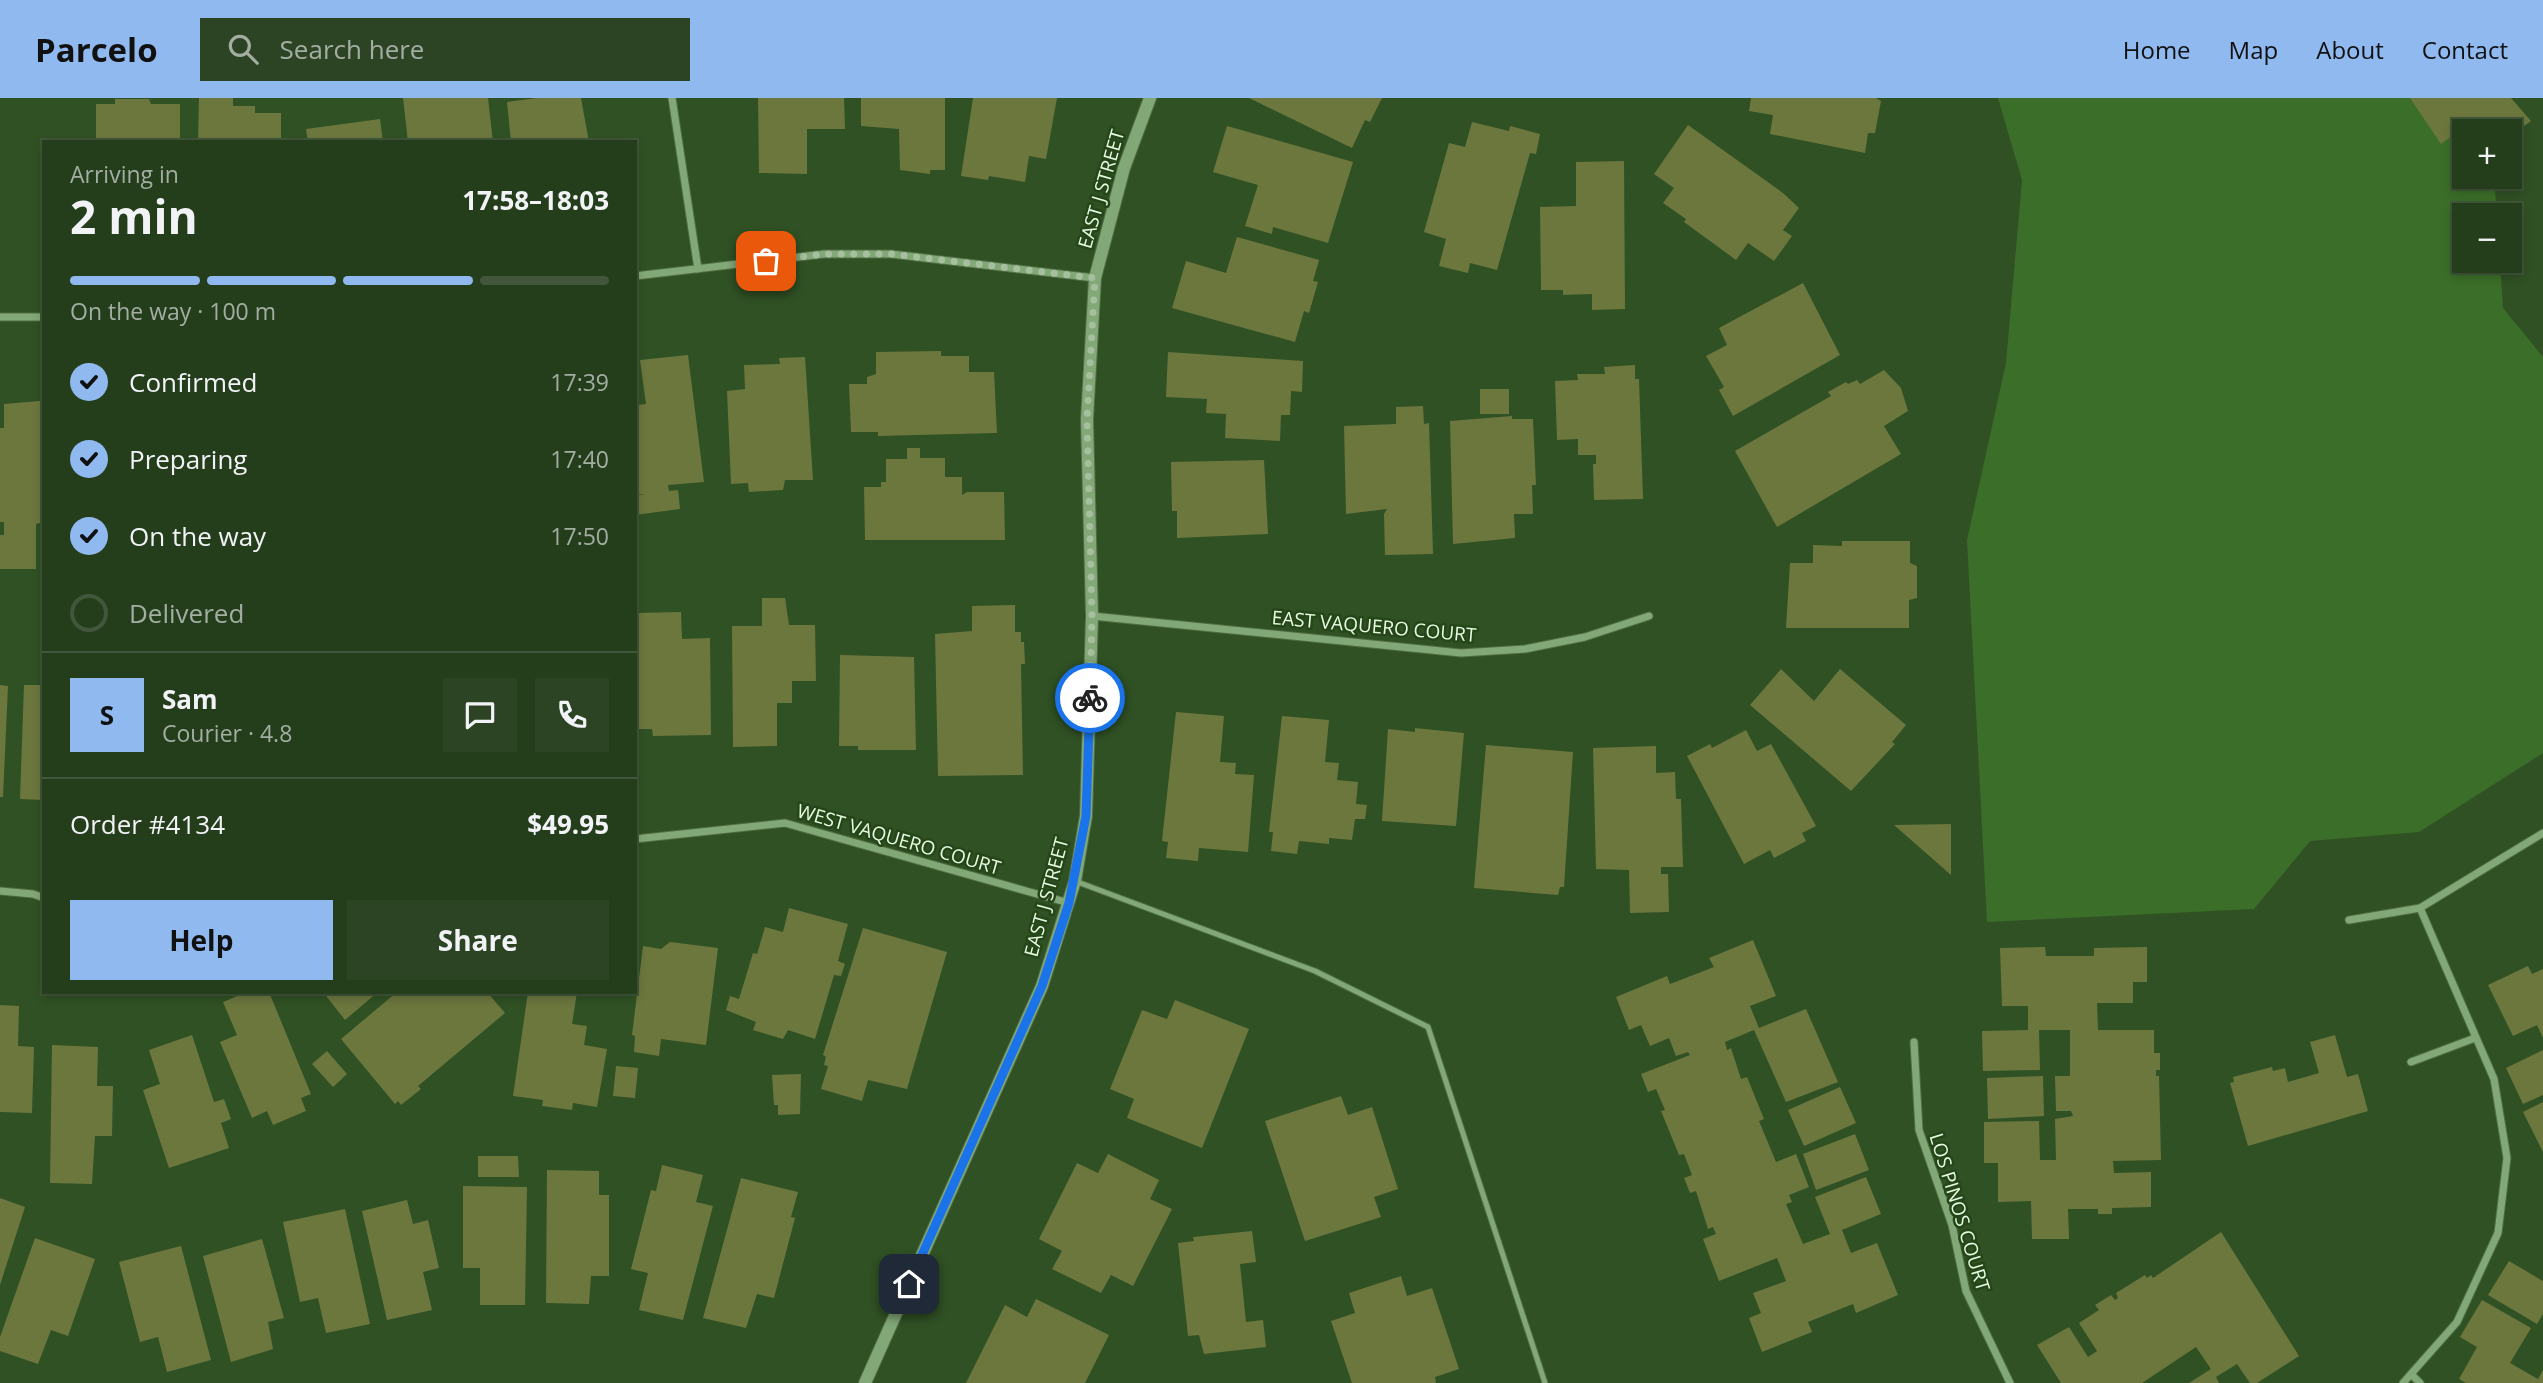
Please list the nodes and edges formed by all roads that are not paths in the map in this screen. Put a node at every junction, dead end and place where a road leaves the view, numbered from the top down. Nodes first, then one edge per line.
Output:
1 (672, 98) edge
2 (1150, 98) edge
3 (698, 269) junction
4 (637, 276) edge
5 (1095, 278) junction
6 (0, 317) edge
7 (42, 317) edge
8 (1092, 616) junction
9 (1649, 616) dead end
10 (2543, 833) edge
11 (637, 839) edge
12 (1075, 881) junction
13 (0, 891) edge
14 (42, 897) edge
15 (1069, 903) junction
16 (2420, 908) junction
17 (2349, 919) dead end
18 (2475, 1038) junction
19 (1914, 1042) dead end
20 (2411, 1062) dead end
21 (2411, 1374) junction
22 (865, 1383) edge
23 (1545, 1383) edge
24 (2010, 1383) edge
25 (2403, 1383) edge
26 (2420, 1383) edge

1 - 3 street
2 - 5 street, EAST J STREET
3 - 4 street
3 - 5 street
5 - 8 street, EAST J STREET
6 - 7 street
8 - 9 street, EAST VAQUERO COURT
8 - 12 street, EAST J STREET
10 - 16 street
11 - 15 street, WEST VAQUERO COURT
12 - 15 street, EAST J STREET
12 - 23 lane
13 - 14 street
15 - 22 street, EAST J STREET
16 - 17 street
16 - 18 street
18 - 20 street
18 - 21 street
19 - 24 street, LOS PINOS COURT
21 - 25 street
21 - 26 street

